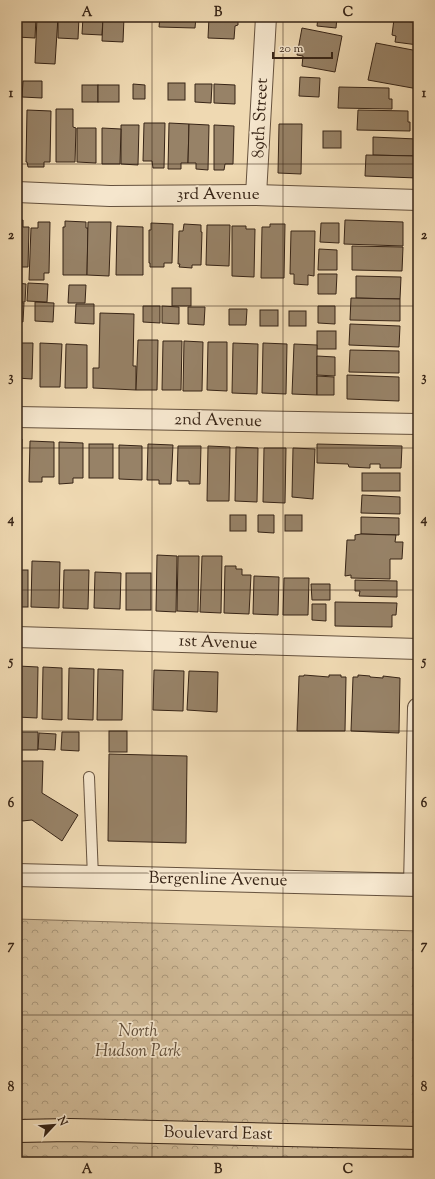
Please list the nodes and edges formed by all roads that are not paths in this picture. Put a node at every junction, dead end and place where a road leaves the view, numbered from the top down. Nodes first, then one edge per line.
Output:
1 (266, 17) edge
2 (17, 192) edge
3 (256, 195) junction
4 (418, 200) edge
5 (17, 417) edge
6 (418, 424) edge
7 (17, 637) edge
8 (418, 649) edge
9 (418, 708) edge
10 (417, 765) edge
11 (90, 777) dead end
12 (417, 818) edge
13 (17, 875) edge
14 (93, 877) junction
15 (416, 885) edge
16 (17, 1131) edge
17 (418, 1138) edge

1 - 3 street, 89th Street
2 - 3 street, 3rd Avenue
3 - 4 street, 3rd Avenue
5 - 6 street, 2nd Avenue
7 - 8 street, 1st Avenue
9 - 10 street
10 - 12 street
11 - 14 lane
12 - 15 street
13 - 14 street, Bergenline Avenue
14 - 15 street, Bergenline Avenue
16 - 17 main road, Boulevard East

